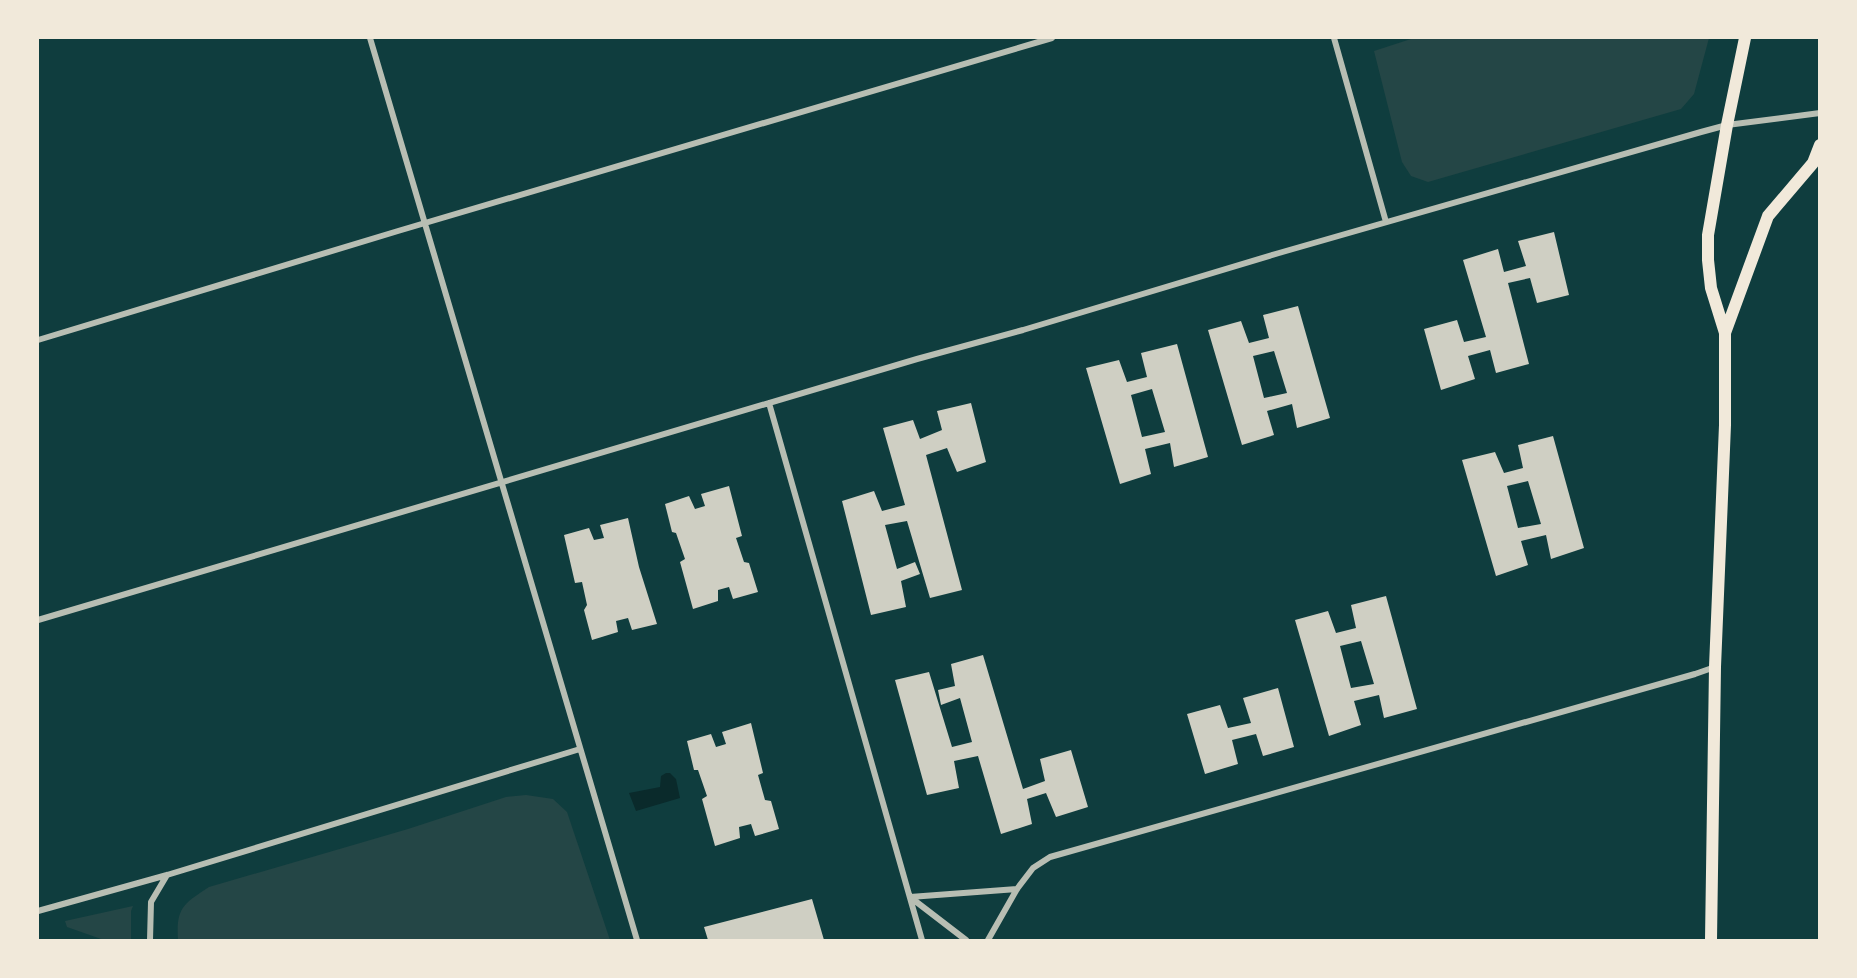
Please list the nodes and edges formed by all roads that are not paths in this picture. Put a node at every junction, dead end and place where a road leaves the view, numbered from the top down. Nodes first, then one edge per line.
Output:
1 (370, 38) edge
2 (1052, 38) edge
3 (1334, 38) edge
4 (1745, 38) edge
5 (1820, 113) edge
6 (1727, 125) junction
7 (1820, 145) edge
8 (1386, 222) junction
9 (425, 223) junction
10 (1725, 333) junction
11 (38, 340) edge
12 (769, 403) junction
13 (502, 483) junction
14 (38, 621) edge
15 (1715, 667) junction
16 (580, 749) junction
17 (167, 875) junction
18 (1017, 889) junction
19 (910, 897) junction
20 (38, 911) edge
21 (150, 940) edge
22 (636, 940) edge
23 (922, 940) edge
24 (966, 940) edge
25 (988, 940) edge
26 (1711, 940) edge

1 - 9 street
2 - 9 street
3 - 8 street
4 - 6 main road
5 - 6 street
6 - 8 street
6 - 10 main road
7 - 10 main road
8 - 12 street
9 - 11 street
9 - 13 street
10 - 15 main road
12 - 13 street
12 - 19 street
13 - 14 street
13 - 16 street
15 - 18 street
15 - 26 main road
16 - 17 street
16 - 22 street
17 - 20 street
17 - 21 street
18 - 19 street
18 - 25 street
19 - 23 street
19 - 24 street

